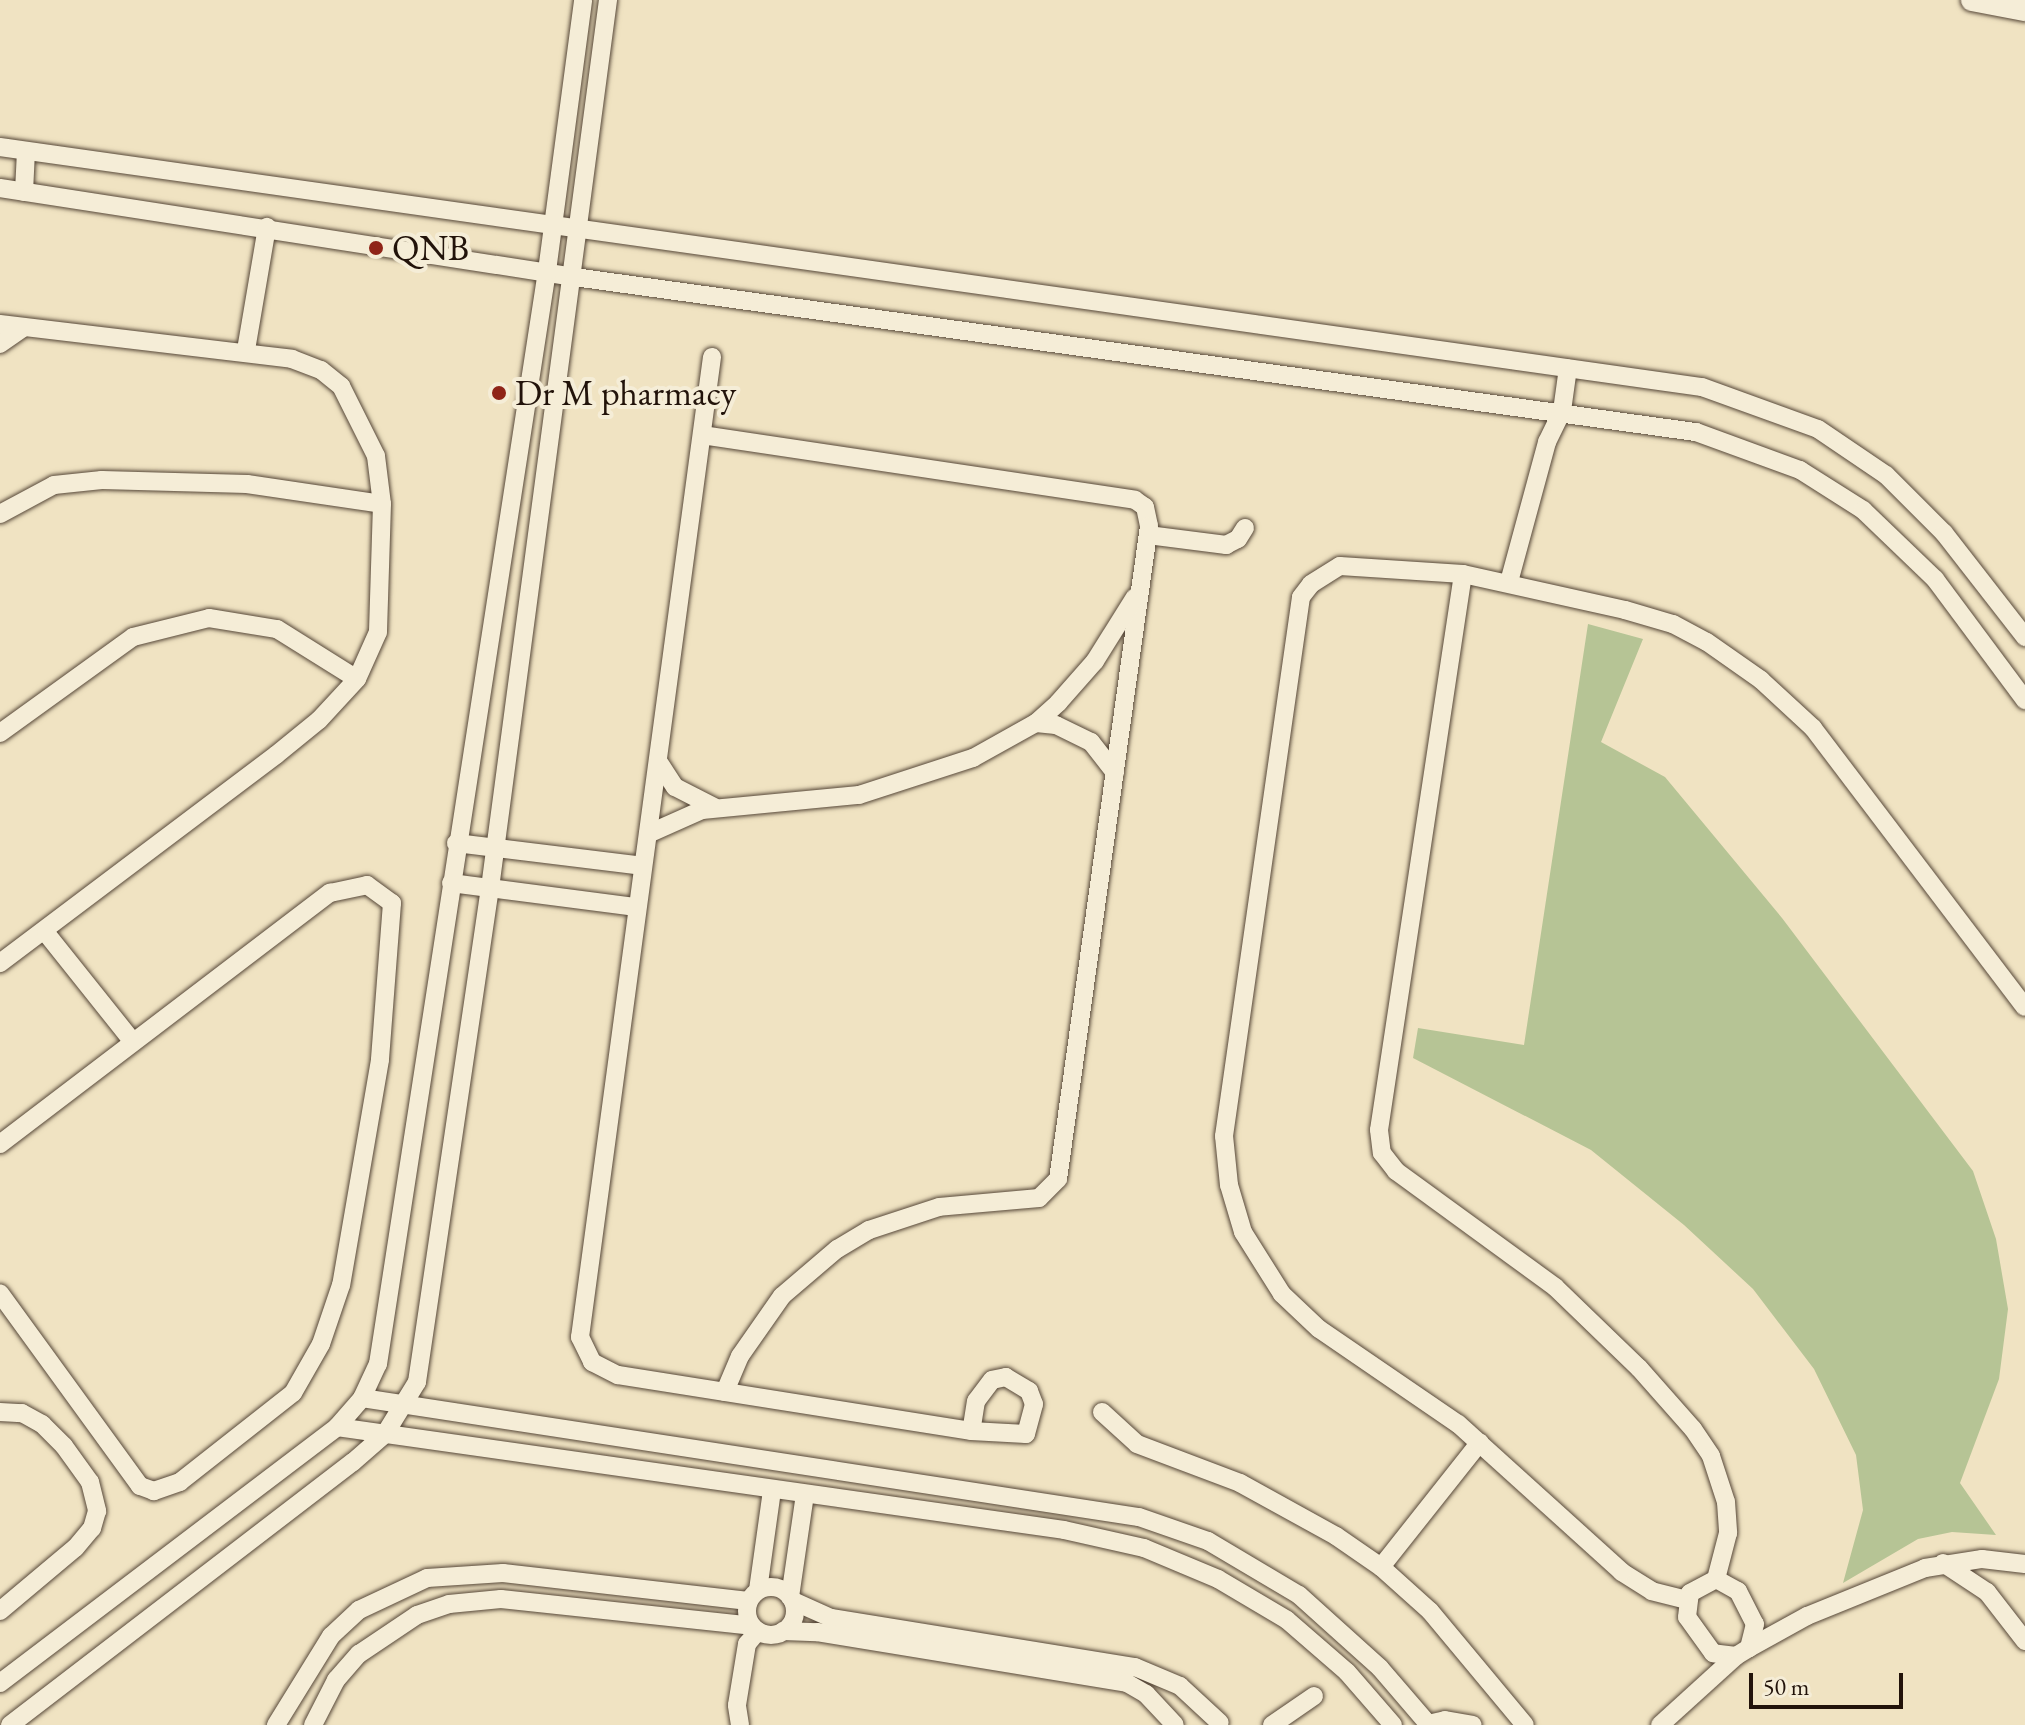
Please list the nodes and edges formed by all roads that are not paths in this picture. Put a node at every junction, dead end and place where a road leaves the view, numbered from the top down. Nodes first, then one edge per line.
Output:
1 (583, 0) edge
2 (608, 0) edge
3 (1972, 0) edge
4 (2025, 10) edge
5 (0, 147) edge
6 (26, 151) junction
7 (0, 188) edge
8 (24, 192) junction
9 (549, 226) junction
10 (267, 227) junction
11 (574, 231) junction
12 (547, 271) junction
13 (574, 277) junction
14 (0, 324) edge
15 (24, 327) junction
16 (0, 344) edge
17 (246, 350) junction
18 (712, 357) dead end
19 (1568, 368) junction
20 (1562, 411) junction
21 (702, 435) junction
22 (382, 504) junction
23 (0, 514) edge
24 (1245, 528) dead end
25 (1148, 535) junction
26 (1463, 574) junction
27 (1509, 582) junction
28 (1141, 588) junction
29 (2025, 637) edge
30 (357, 679) junction
31 (2025, 700) edge
32 (1036, 723) junction
33 (0, 733) edge
34 (658, 761) junction
35 (1115, 773) junction
36 (716, 808) junction
37 (648, 834) junction
38 (456, 843) junction
39 (495, 847) junction
40 (642, 866) junction
41 (451, 883) junction
42 (490, 888) junction
43 (636, 907) junction
44 (46, 933) junction
45 (0, 963) edge
46 (2025, 1007) edge
47 (133, 1042) junction
48 (0, 1144) edge
49 (0, 1293) edge
50 (725, 1392) junction
51 (362, 1398) junction
52 (406, 1404) junction
53 (0, 1412) edge
54 (1102, 1412) dead end
55 (337, 1427) junction
56 (971, 1431) dead end
57 (385, 1434) junction
58 (1480, 1442) junction
59 (772, 1490) junction
60 (805, 1494) junction
61 (1069, 1503) junction
62 (1064, 1530) junction
63 (1943, 1563) junction
64 (2025, 1564) edge
65 (1381, 1567) junction
66 (503, 1573) junction
67 (1716, 1579) junction
68 (614, 1585) junction
69 (697, 1595) junction
70 (753, 1596) junction
71 (501, 1599) junction
72 (792, 1599) junction
73 (1687, 1600) junction
74 (0, 1611) edge
75 (612, 1611) junction
76 (695, 1620) junction
77 (829, 1626) junction
78 (755, 1628) junction
79 (783, 1631) junction
80 (2025, 1641) edge
81 (1743, 1652) junction
82 (1131, 1675) junction
83 (0, 1683) edge
84 (1314, 1696) dead end
85 (289, 1705) junction
86 (315, 1722) edge
87 (1222, 1724) edge
88 (10, 1725) edge
89 (276, 1725) edge
90 (740, 1725) edge
91 (1175, 1725) edge
92 (1198, 1725) edge
93 (1272, 1725) edge
94 (1393, 1725) edge
95 (1428, 1725) edge
96 (1473, 1725) edge
97 (1525, 1725) edge
98 (1660, 1725) edge

1 - 9 street
2 - 11 street
3 - 4 street
5 - 6 street
6 - 8 street
6 - 9 street
7 - 8 street
8 - 10 street
9 - 11 street
9 - 12 street
10 - 12 street
10 - 17 street
11 - 13 street
11 - 19 street
12 - 13 street
12 - 38 street
13 - 20 street
13 - 39 street
14 - 15 street
15 - 16 street
15 - 17 street
17 - 22 street
18 - 21 street
19 - 20 street
19 - 29 street
20 - 27 street
20 - 31 street
21 - 25 street
21 - 34 street
22 - 23 street
22 - 30 street
24 - 25 street
25 - 28 street
26 - 27 street
26 - 58 street
26 - 67 street
27 - 46 street
28 - 32 street
28 - 35 street
30 - 33 street
30 - 44 street
32 - 35 street
32 - 36 street
34 - 36 street
34 - 37 street
35 - 50 street
36 - 37 street
37 - 40 street
38 - 39 street
38 - 41 street
39 - 40 street
39 - 42 street
40 - 43 street
41 - 42 street
41 - 51 street
42 - 43 street
42 - 52 street
43 - 50 street
44 - 45 street
44 - 47 street
47 - 48 street
47 - 49 street
50 - 56 street
51 - 52 street
51 - 55 street
52 - 57 street
52 - 61 street
53 - 74 street
54 - 65 street
55 - 57 street
55 - 83 street
57 - 59 street
57 - 88 street
58 - 65 street
58 - 73 street
59 - 60 street
59 - 70 street
60 - 62 street
60 - 72 street
61 - 62 street
61 - 95 street
62 - 94 street
63 - 64 street
63 - 80 street
63 - 81 street
65 - 97 street
66 - 68 street
66 - 71 street
66 - 85 street
67 - 73 street
67 - 81 street
68 - 69 street
68 - 75 street
69 - 70 street
69 - 76 street
70 - 72 street
70 - 78 street
71 - 75 street
71 - 86 street
72 - 77 street
72 - 79 street
73 - 81 street
75 - 76 street
76 - 78 street
77 - 79 street
77 - 82 street
78 - 79 street
78 - 90 street
81 - 98 street
82 - 87 street
82 - 91 street
84 - 93 street
85 - 86 street
85 - 89 street
87 - 92 street
95 - 96 street

